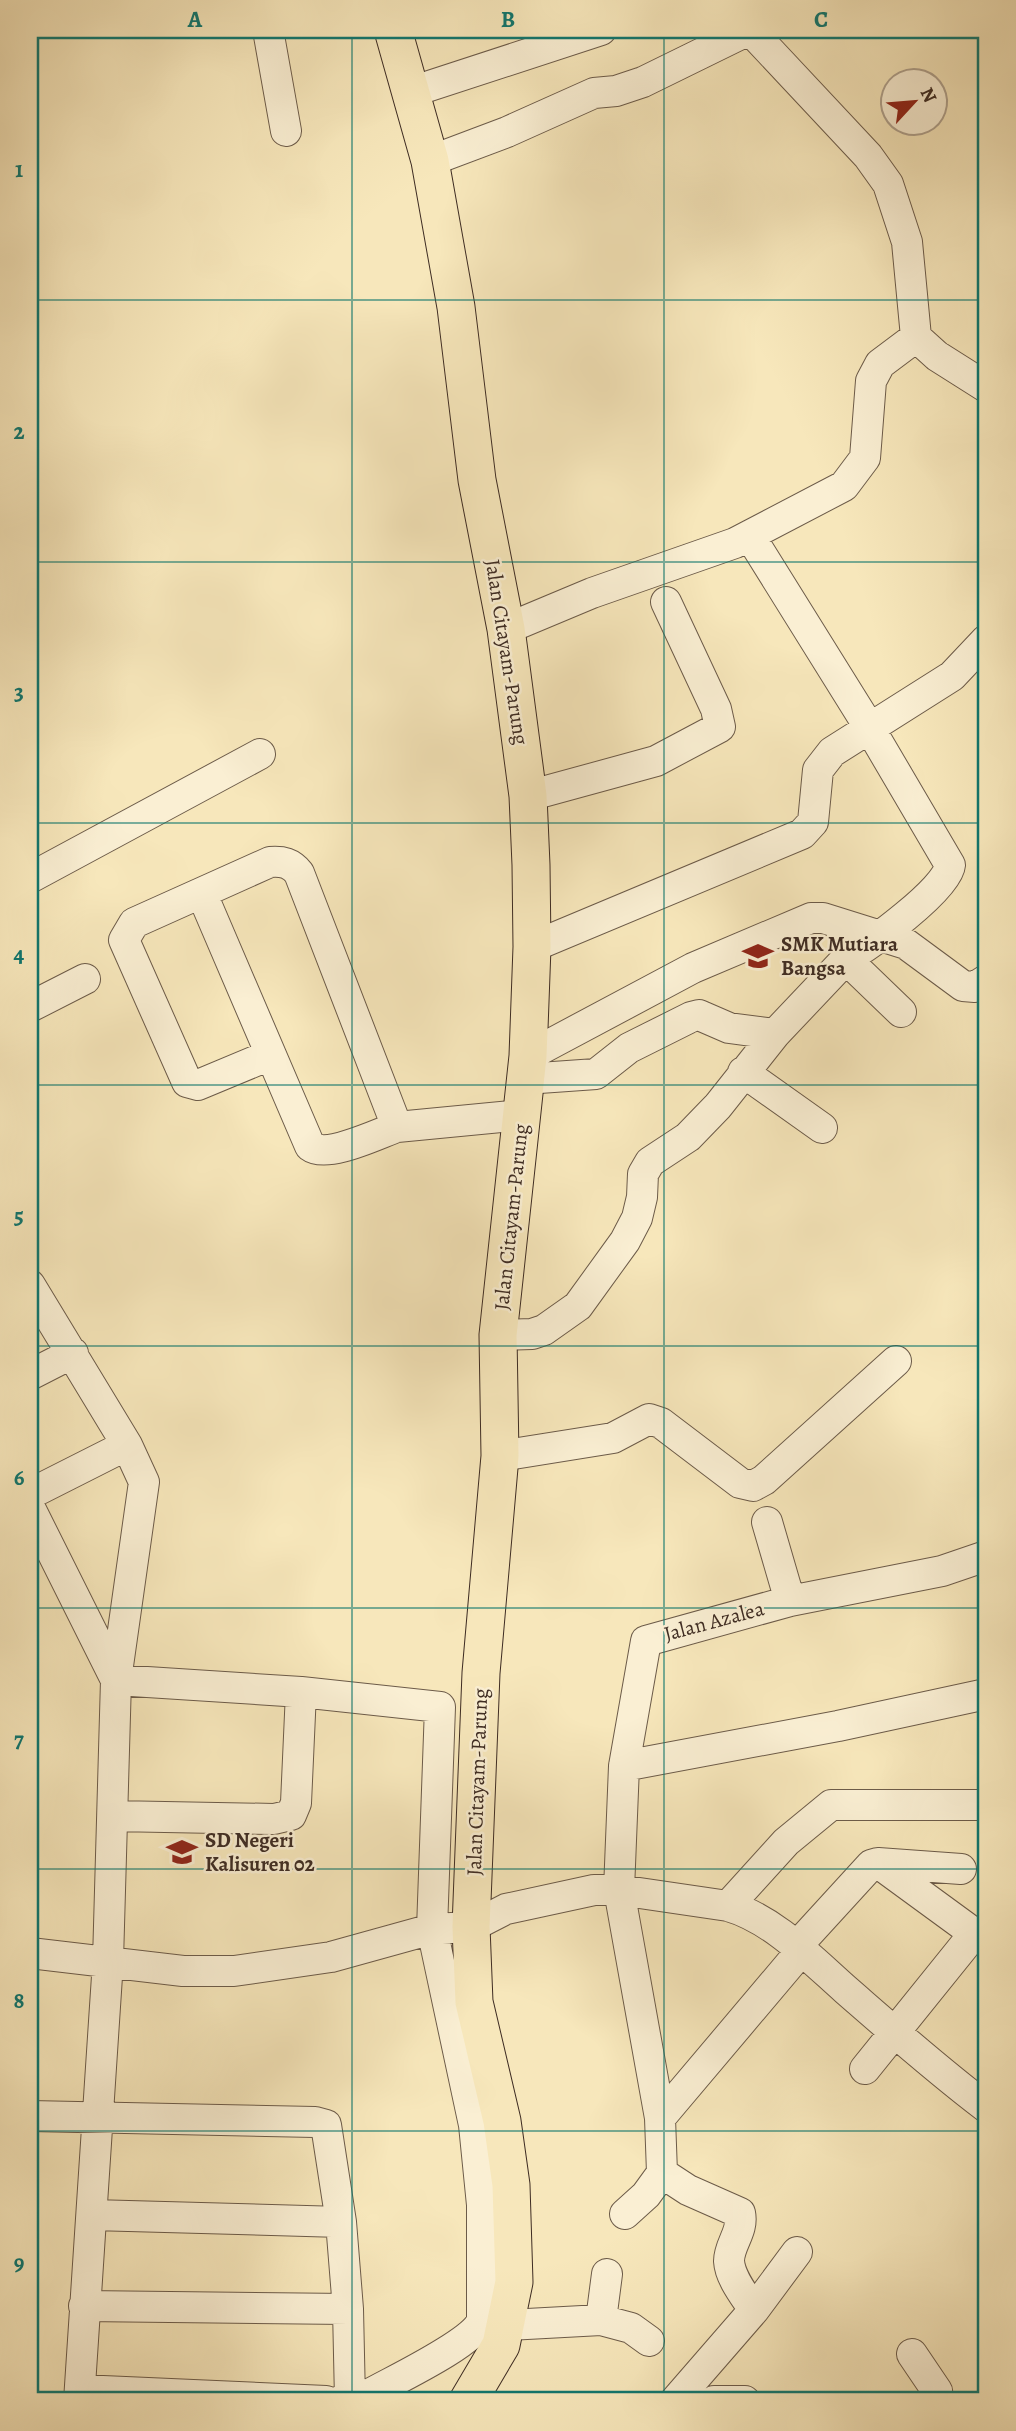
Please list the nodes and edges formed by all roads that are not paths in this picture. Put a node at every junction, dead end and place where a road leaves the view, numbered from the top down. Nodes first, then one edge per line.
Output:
1 (268, 30) edge
2 (393, 30) edge
3 (601, 30) edge
4 (749, 30) edge
5 (411, 92) junction
6 (286, 131) dead end
7 (430, 161) junction
8 (916, 337) junction
9 (986, 387) edge
10 (750, 536) junction
11 (666, 602) dead end
12 (506, 629) junction
13 (986, 640) edge
14 (869, 727) junction
15 (260, 754) dead end
16 (528, 796) junction
17 (30, 878) edge
18 (202, 894) junction
19 (882, 936) junction
20 (532, 947) junction
21 (846, 959) junction
22 (85, 979) dead end
23 (986, 980) edge
24 (30, 1007) edge
25 (901, 1012) dead end
26 (775, 1034) junction
27 (271, 1055) junction
28 (526, 1068) junction
29 (743, 1072) junction
30 (522, 1115) junction
31 (397, 1127) junction
32 (822, 1128) dead end
33 (30, 1285) edge
34 (498, 1335) junction
35 (73, 1353) junction
36 (896, 1361) dead end
37 (30, 1375) edge
38 (127, 1445) junction
39 (500, 1456) junction
40 (30, 1494) edge
41 (30, 1508) edge
42 (767, 1522) dead end
43 (986, 1556) edge
44 (790, 1601) junction
45 (116, 1680) junction
46 (301, 1692) junction
47 (986, 1694) edge
48 (624, 1766) junction
49 (986, 1805) edge
50 (113, 1816) junction
51 (878, 1863) junction
52 (961, 1869) dead end
53 (619, 1890) junction
54 (727, 1906) junction
55 (471, 1927) junction
56 (432, 1929) junction
57 (799, 1949) junction
58 (30, 1953) edge
59 (108, 1961) junction
60 (895, 2032) junction
61 (865, 2069) dead end
62 (986, 2107) edge
63 (30, 2116) edge
64 (99, 2117) junction
65 (660, 2118) junction
66 (662, 2173) junction
67 (625, 2214) dead end
68 (92, 2215) junction
69 (341, 2222) junction
70 (797, 2252) dead end
71 (607, 2274) dead end
72 (84, 2306) junction
73 (348, 2309) junction
74 (754, 2310) junction
75 (601, 2320) junction
76 (508, 2325) junction
77 (649, 2342) dead end
78 (912, 2354) dead end
79 (79, 2396) edge
80 (350, 2400) edge
81 (326, 2401) edge
82 (340, 2401) edge
83 (470, 2401) edge
84 (675, 2401) edge
85 (714, 2401) edge
86 (745, 2401) edge
87 (932, 2401) edge

1 - 6 street
2 - 5 main road, Jalan Citayam-Parung
3 - 5 street
4 - 7 street
4 - 8 street
5 - 7 main road, Jalan Citayam-Parung
7 - 12 main road, Jalan Citayam-Parung
8 - 9 street
8 - 10 street
10 - 12 street
10 - 14 street
11 - 16 street
12 - 16 main road, Jalan Citayam-Parung
13 - 14 street
14 - 19 street
14 - 20 street
15 - 17 street
16 - 20 main road, Jalan Citayam-Parung
18 - 27 street
18 - 27 street
18 - 31 street
19 - 21 street
19 - 23 street
19 - 28 street
20 - 28 main road, Jalan Citayam-Parung
21 - 25 street
21 - 26 street
22 - 24 street
26 - 28 street
26 - 29 street
27 - 31 street
28 - 30 main road, Jalan Citayam-Parung
29 - 32 street
29 - 34 street
30 - 31 street
30 - 34 main road, Jalan Citayam-Parung
33 - 35 street
34 - 39 main road, Jalan Citayam-Parung
35 - 37 street
35 - 38 street
36 - 39 street
38 - 40 street
38 - 45 street
39 - 55 main road, Jalan Citayam-Parung
41 - 45 street
42 - 44 street
43 - 44 street, Jalan Azalea
44 - 48 street, Jalan Azalea
45 - 46 street
45 - 50 street
46 - 50 street
46 - 56 street
47 - 48 street
48 - 53 street, Jalan Azalea
49 - 54 street
50 - 59 street
51 - 52 street
51 - 57 street
51 - 60 street
53 - 54 street
53 - 55 street
53 - 65 street, Jalan Azalea
54 - 57 street
55 - 56 street
55 - 76 main road, Jalan Citayam-Parung
56 - 59 street
56 - 80 street
57 - 60 street
57 - 65 street
58 - 59 street
59 - 64 street
60 - 61 street
60 - 62 street
63 - 64 street
64 - 68 street
64 - 69 street
65 - 66 street, Jalan Azalea
66 - 67 street
66 - 74 street
68 - 69 street
68 - 72 street
69 - 73 street
70 - 74 street
71 - 75 street
72 - 73 street
72 - 79 street
73 - 80 street
74 - 84 street
75 - 76 street
75 - 77 street
76 - 83 main road, Jalan Citayam-Parung
78 - 87 street
79 - 81 street
80 - 82 street
85 - 86 street

